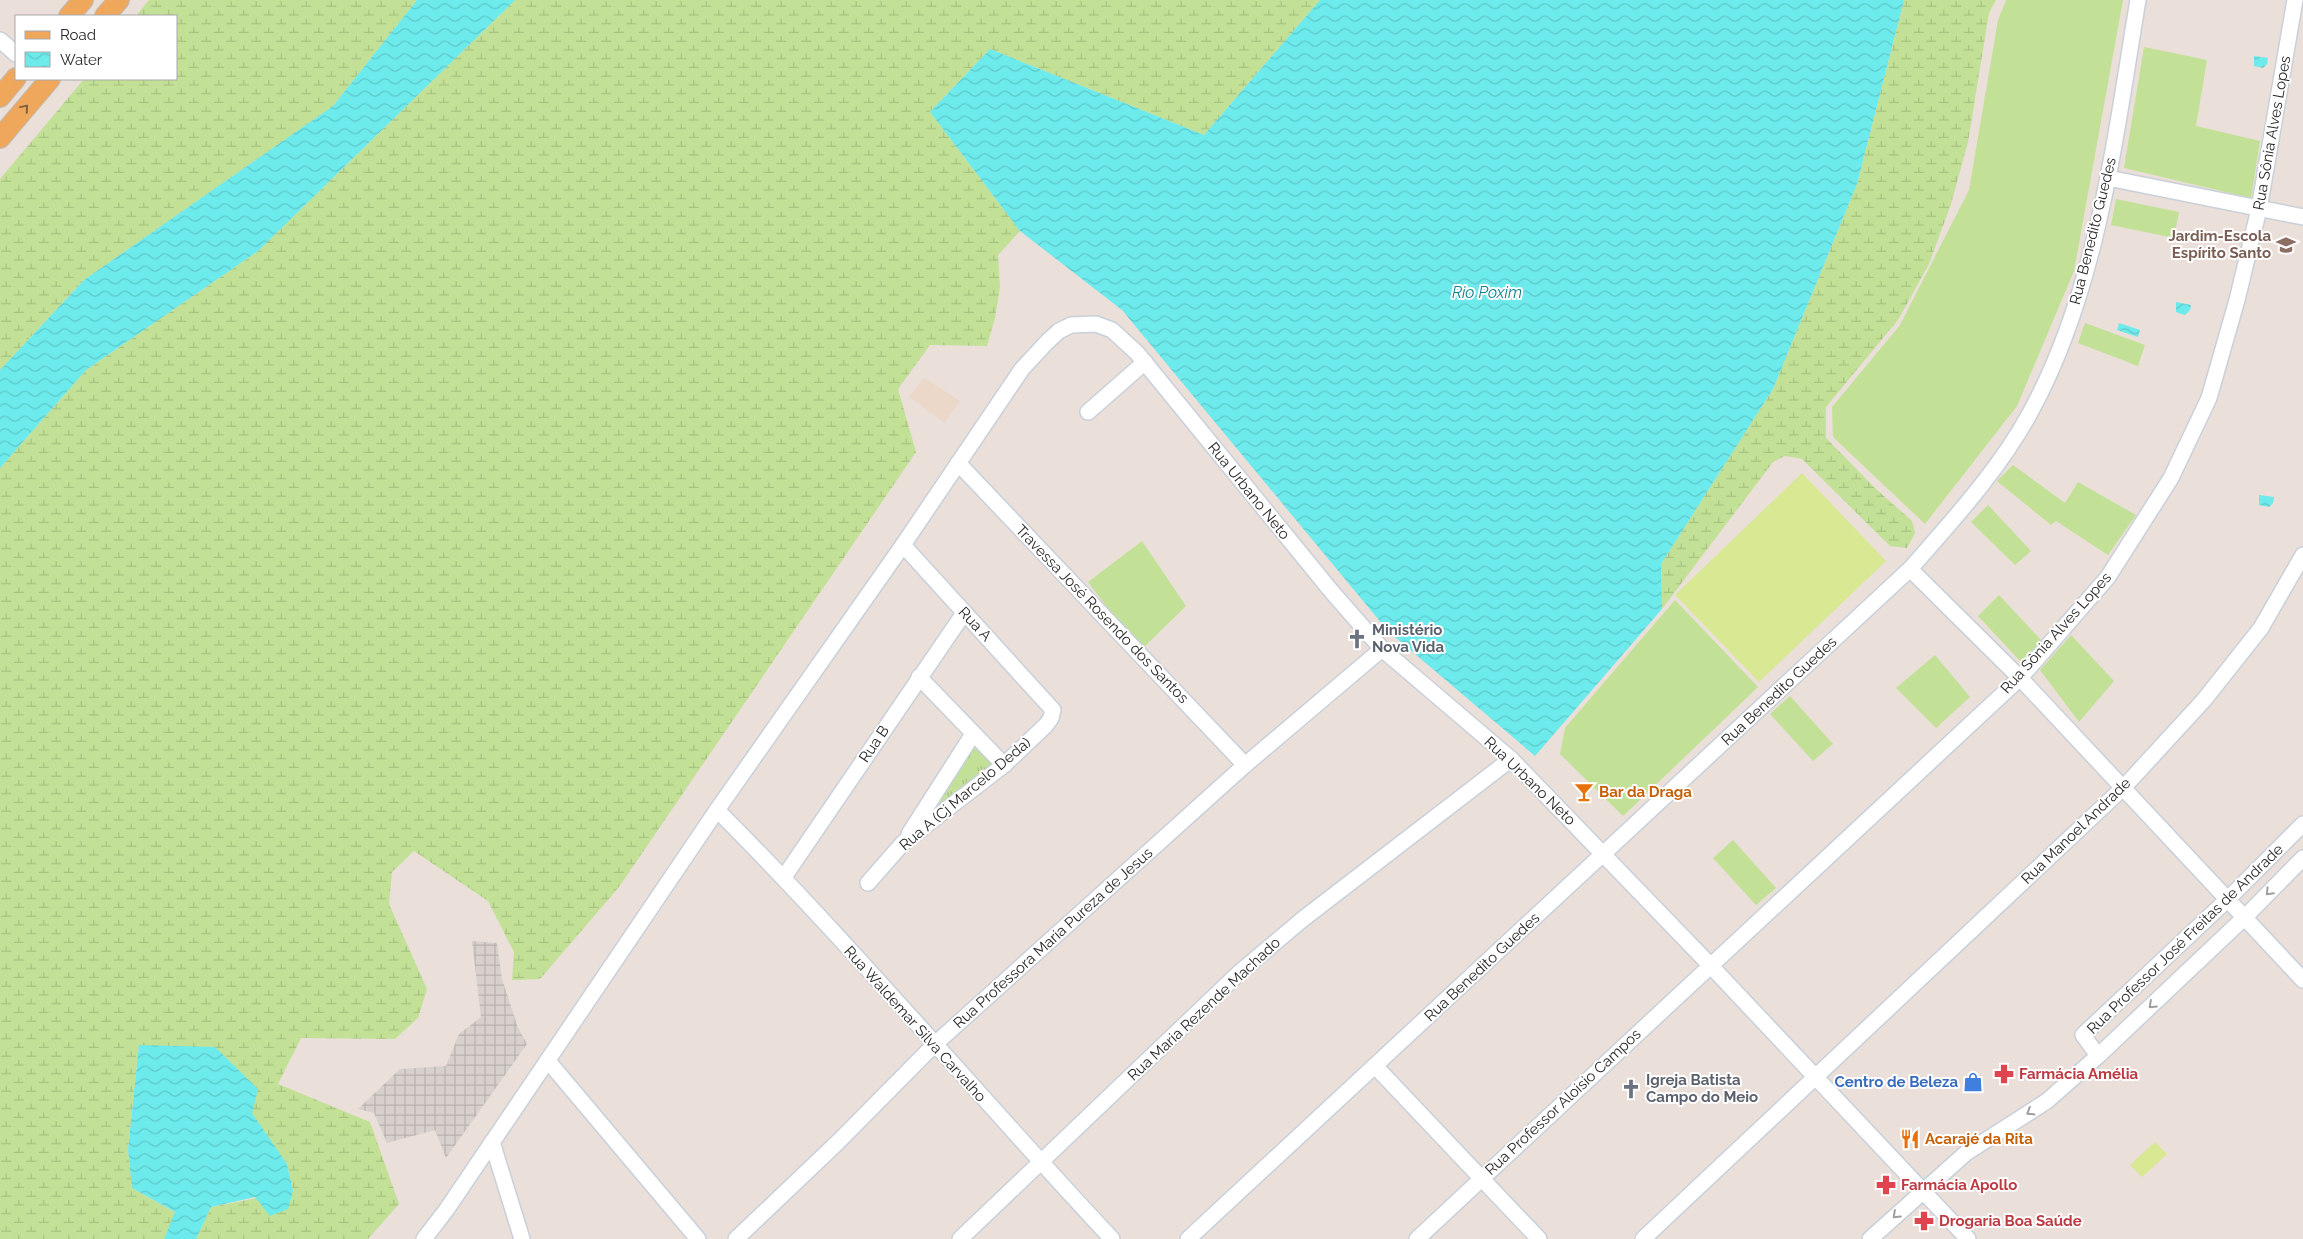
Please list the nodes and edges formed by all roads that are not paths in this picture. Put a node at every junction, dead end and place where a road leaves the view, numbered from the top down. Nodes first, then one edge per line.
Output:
1 (83, 0) edge
2 (120, 0) edge
3 (2138, 0) edge
4 (2295, 0) edge
5 (70, 15) edge
6 (106, 15) edge
7 (0, 40) edge
8 (15, 53) edge
9 (15, 79) edge
10 (49, 80) edge
11 (0, 97) edge
12 (0, 138) edge
13 (2108, 178) junction
14 (2259, 209) junction
15 (2303, 216) edge
16 (1144, 362) junction
17 (1088, 412) dead end
18 (958, 464) junction
19 (903, 545) junction
20 (2303, 556) edge
21 (1910, 569) junction
22 (964, 613) junction
23 (1382, 649) junction
24 (919, 677) junction
25 (2020, 678) junction
26 (1049, 703) joint
27 (973, 734) junction
28 (1511, 759) junction
29 (1004, 765) junction
30 (1246, 765) junction
31 (2124, 787) junction
32 (717, 810) junction
33 (2303, 824) edge
34 (903, 842) junction
35 (1603, 854) junction
36 (2303, 858) edge
37 (784, 877) junction
38 (868, 883) dead end
39 (2228, 899) junction
40 (2245, 917) junction
41 (1710, 965) junction
42 (2303, 980) edge
43 (934, 1045) junction
44 (2098, 1056) junction
45 (548, 1060) junction
46 (1375, 1066) junction
47 (1814, 1078) junction
48 (492, 1142) junction
49 (1040, 1162) junction
50 (1482, 1178) junction
51 (1922, 1192) junction
52 (424, 1239) edge
53 (522, 1239) edge
54 (698, 1239) edge
55 (736, 1239) edge
56 (960, 1239) edge
57 (1112, 1239) edge
58 (1188, 1239) edge
59 (1417, 1239) edge
60 (1539, 1239) edge
61 (1642, 1239) edge
62 (1870, 1239) edge
63 (1968, 1239) edge

1 - 5 main road
2 - 6 main road
3 - 13 street, Rua Benedito Guedes
4 - 14 street, Rua Sônia Alves Lopes
7 - 8 street
9 - 11 main road
12 -> 10 main road
13 - 14 street
13 - 21 street, Rua Benedito Guedes
14 - 15 street
14 - 25 street, Rua Sônia Alves Lopes
16 - 17 street
16 - 18 street, Rua Urbano Neto
16 - 23 street, Rua Urbano Neto
18 - 19 street
18 - 30 street, Travessa José Rosendo dos Santos
19 - 22 street, Rua A
19 - 32 street
20 - 31 street, Rua Manoel Andrade
21 - 25 street
21 - 35 street, Rua Benedito Guedes
22 - 24 street, Rua B
22 - 26 street, Rua A
23 - 28 street, Rua Urbano Neto
23 - 30 street, Rua Professora Maria Pureza de Jesus
24 - 27 street
24 - 37 street, Rua B
25 - 31 street
25 - 41 street, Rua Sônia Alves Lopes
26 - 29 street, Rua A (Cj Marcelo Deda)
27 - 29 street
27 - 34 street
28 - 35 street, Rua Urbano Neto
28 - 49 street, Rua Maria Rezende Machado
29 - 34 street, Rua A (Cj Marcelo Deda)
30 - 43 street, Rua Professora Maria Pureza de Jesus
31 - 39 street
31 - 47 street, Rua Manoel Andrade
32 - 37 street, Rua Waldemar Silva Carvalho
32 - 45 street
33 - 39 street, Rua Professor José Freitas de Andrade
34 - 38 street, Rua A (Cj Marcelo Deda)
35 - 41 street, Rua Urbano Neto
35 - 46 street, Rua Benedito Guedes
36 -> 40 street, Rua Professor José Freitas de Andrade
37 - 43 street, Rua Waldemar Silva Carvalho
39 - 40 street
39 - 44 street, Rua Professor José Freitas de Andrade
40 - 42 street
40 -> 44 street, Rua Professor José Freitas de Andrade
41 - 47 street, Rua Urbano Neto
41 - 50 street, Rua Professor Aloisio Campos
43 - 49 street, Rua Waldemar Silva Carvalho
43 - 55 street, Rua Professora Maria Pureza de Jesus
44 -> 51 street, Rua Professor José Freitas de Andrade
45 - 48 street
45 - 54 street
46 - 50 street
46 - 58 street, Rua Benedito Guedes
47 - 51 street, Rua Urbano Neto
47 - 61 street, Rua Manoel Andrade
48 - 52 street
48 - 53 street
49 - 56 street, Rua Maria Rezende Machado
49 - 57 street, Rua Waldemar Silva Carvalho
50 - 59 street, Rua Professor Aloisio Campos
50 - 60 street
51 -> 62 street, Rua Professor José Freitas de Andrade
51 - 63 street, Rua Urbano Neto

